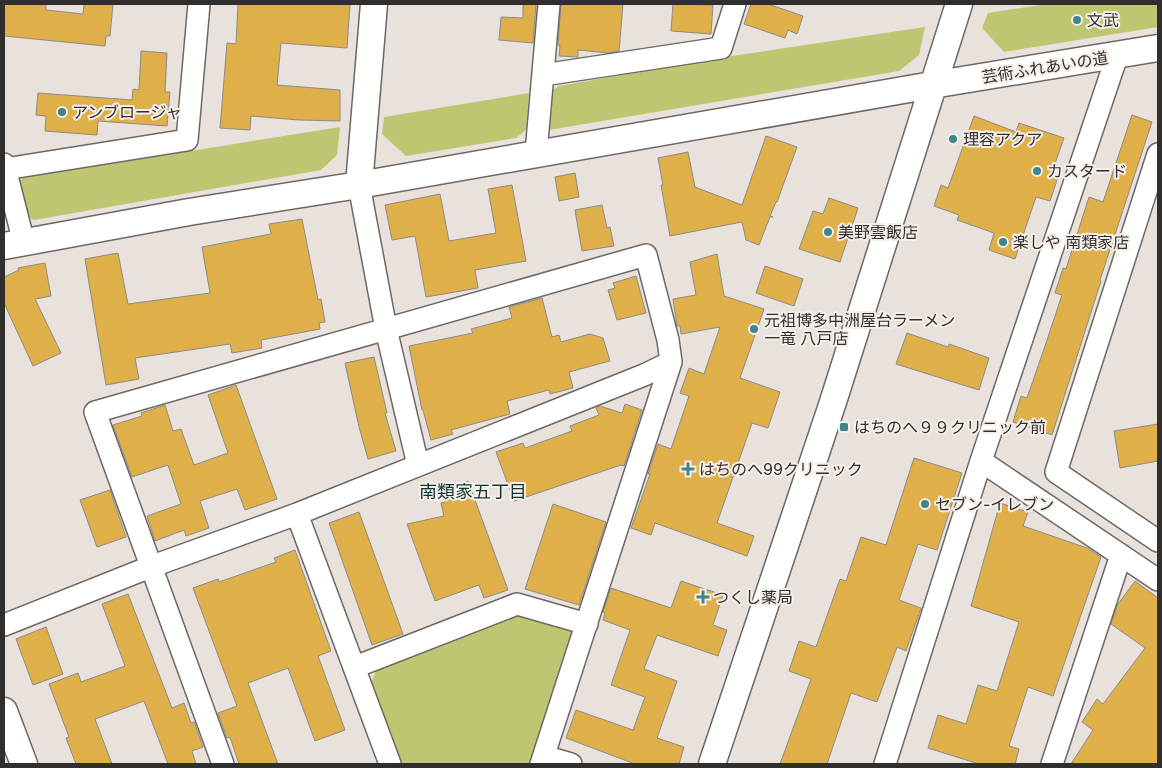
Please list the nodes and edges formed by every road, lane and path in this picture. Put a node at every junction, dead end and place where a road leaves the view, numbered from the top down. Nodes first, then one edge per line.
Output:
1 (199, 4) edge
2 (374, 4) edge
3 (550, 4) edge
4 (735, 4) edge
5 (959, 4) edge
6 (1158, 48) edge
7 (1117, 56) junction
8 (543, 75) junction
9 (932, 85) junction
10 (536, 153) junction
11 (1158, 154) edge
12 (4, 166) edge
13 (359, 185) junction
14 (14, 245) edge
15 (386, 329) junction
16 (670, 362) junction
17 (981, 461) junction
18 (418, 465) junction
19 (297, 514) junction
20 (1158, 541) edge
21 (1121, 555) junction
22 (150, 567) junction
23 (1158, 580) edge
24 (587, 624) junction
25 (4, 625) edge
26 (355, 667) junction
27 (4, 711) edge
28 (543, 760) edge
29 (24, 764) edge
30 (223, 764) edge
31 (390, 764) edge
32 (571, 764) edge
33 (712, 764) edge
34 (885, 764) edge
35 (1052, 764) edge

1 - 12 street
2 - 13 street
3 - 8 street
4 - 8 street
5 - 9 street
6 - 7 street, 芸術ふれあいの道
7 - 9 street, 芸術ふれあいの道
7 - 17 street
8 - 10 street
9 - 10 street, 芸術ふれあいの道
9 - 33 street
10 - 13 street, 芸術ふれあいの道
11 - 20 street
12 - 14 street
13 - 14 street, 芸術ふれあいの道
13 - 15 street
15 - 16 street
15 - 18 street
15 - 22 street
16 - 18 street
16 - 24 street
17 - 21 street
17 - 34 street
18 - 19 street
19 - 22 street
19 - 26 street
21 - 23 street
21 - 35 street
22 - 25 street
22 - 30 street
24 - 26 street
24 - 28 street
26 - 31 street
27 - 29 street
28 - 32 street

